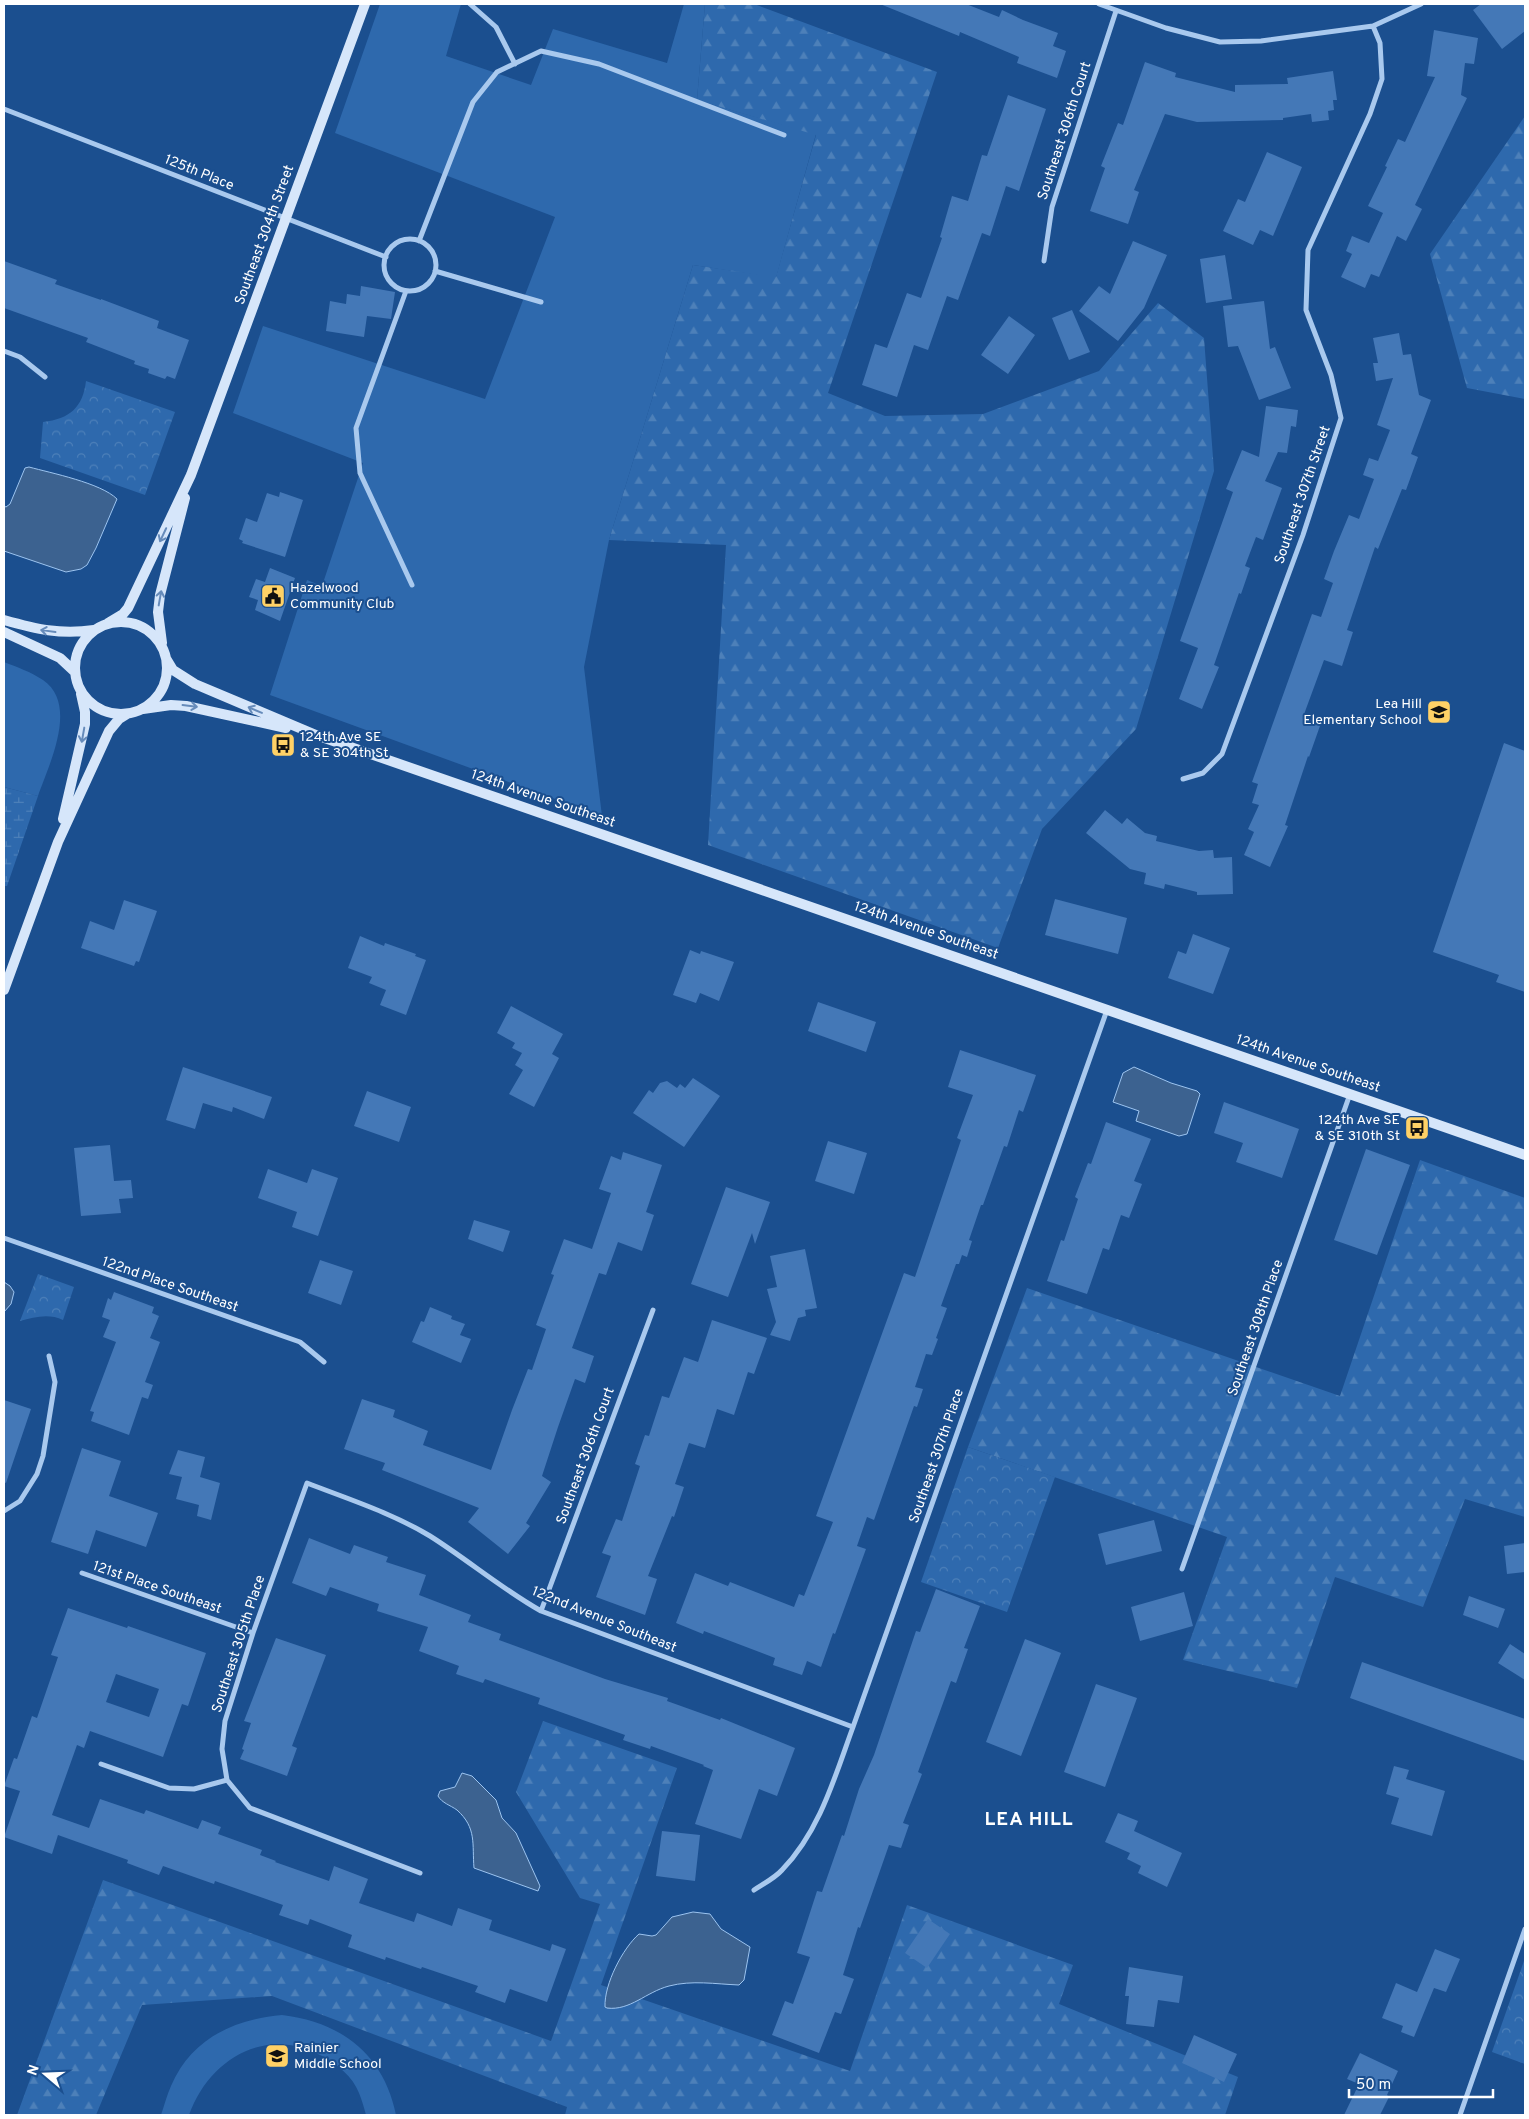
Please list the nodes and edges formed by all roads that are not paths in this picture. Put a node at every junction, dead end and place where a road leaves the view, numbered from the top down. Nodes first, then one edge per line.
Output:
1 (365, 4) edge
2 (470, 4) edge
3 (1099, 4) edge
4 (1421, 4) edge
5 (1116, 11) junction
6 (1373, 26) junction
7 (515, 64) junction
8 (4, 110) edge
9 (784, 135) dead end
10 (285, 219) junction
11 (419, 241) junction
12 (386, 257) junction
13 (1044, 261) dead end
14 (435, 271) junction
15 (406, 291) junction
16 (541, 302) dead end
17 (4, 351) edge
18 (45, 377) dead end
19 (191, 475) junction
20 (412, 585) dead end
21 (4, 620) edge
22 (108, 623) junction
23 (94, 630) junction
24 (4, 632) edge
25 (162, 646) junction
26 (167, 660) junction
27 (75, 672) junction
28 (79, 688) junction
29 (142, 710) junction
30 (128, 714) junction
31 (316, 735) junction
32 (1183, 779) dead end
33 (58, 842) junction
34 (4, 990) edge
35 (1107, 1008) junction
36 (1350, 1094) junction
37 (1525, 1155) edge
38 (4, 1238) edge
39 (653, 1310) dead end
40 (49, 1356) dead end
41 (324, 1362) dead end
42 (307, 1483) joint
43 (6, 1510) edge
44 (1182, 1569) dead end
45 (82, 1574) dead end
46 (541, 1611) junction
47 (253, 1633) junction
48 (853, 1727) junction
49 (101, 1764) dead end
50 (227, 1780) junction
51 (420, 1872) dead end
52 (754, 1890) dead end
53 (1525, 1929) edge
54 (1460, 2115) edge

1 - 10 street, Southeast 304th Street
2 - 7 street
3 - 5 street
4 - 6 street
5 - 6 street
5 - 13 street, Southeast 306th Court
6 - 32 street, Southeast 307th Street
7 - 9 street
7 - 11 street
8 - 10 street, 125th Place
10 - 12 street, 125th Place
10 - 19 street, Southeast 304th Street
11 - 12 street
11 - 14 street
12 - 15 street
14 - 15 street
14 - 16 street
15 - 20 street
17 - 18 street
19 -> 22 street, Southeast 304th Street
25 -> 19 street, Southeast 304th Street
23 -> 21 street
22 - 23 street
22 - 25 street
23 - 27 street
24 - 27 street
25 - 26 street
26 - 29 street
31 -> 26 street, 124th Avenue Southeast
27 - 28 street
28 - 30 street
28 -> 33 street
29 - 30 street
29 -> 31 street, 124th Avenue Southeast
30 - 33 street
31 - 35 street, 124th Avenue Southeast
33 - 34 street
35 - 36 street, 124th Avenue Southeast
35 - 48 street, Southeast 307th Place
36 - 37 street, 124th Avenue Southeast
36 - 44 street, Southeast 308th Place
38 - 41 street, 122nd Place Southeast
39 - 46 street, Southeast 306th Court
40 - 43 street
42 - 46 street, 122nd Avenue Southeast
42 - 47 street, Southeast 305th Place
45 - 47 street, 121st Place Southeast
46 - 48 street, 122nd Avenue Southeast
47 - 50 street, Southeast 305th Place
48 - 52 street, Southeast 307th Place
49 - 50 street
50 - 51 street
53 - 54 street

